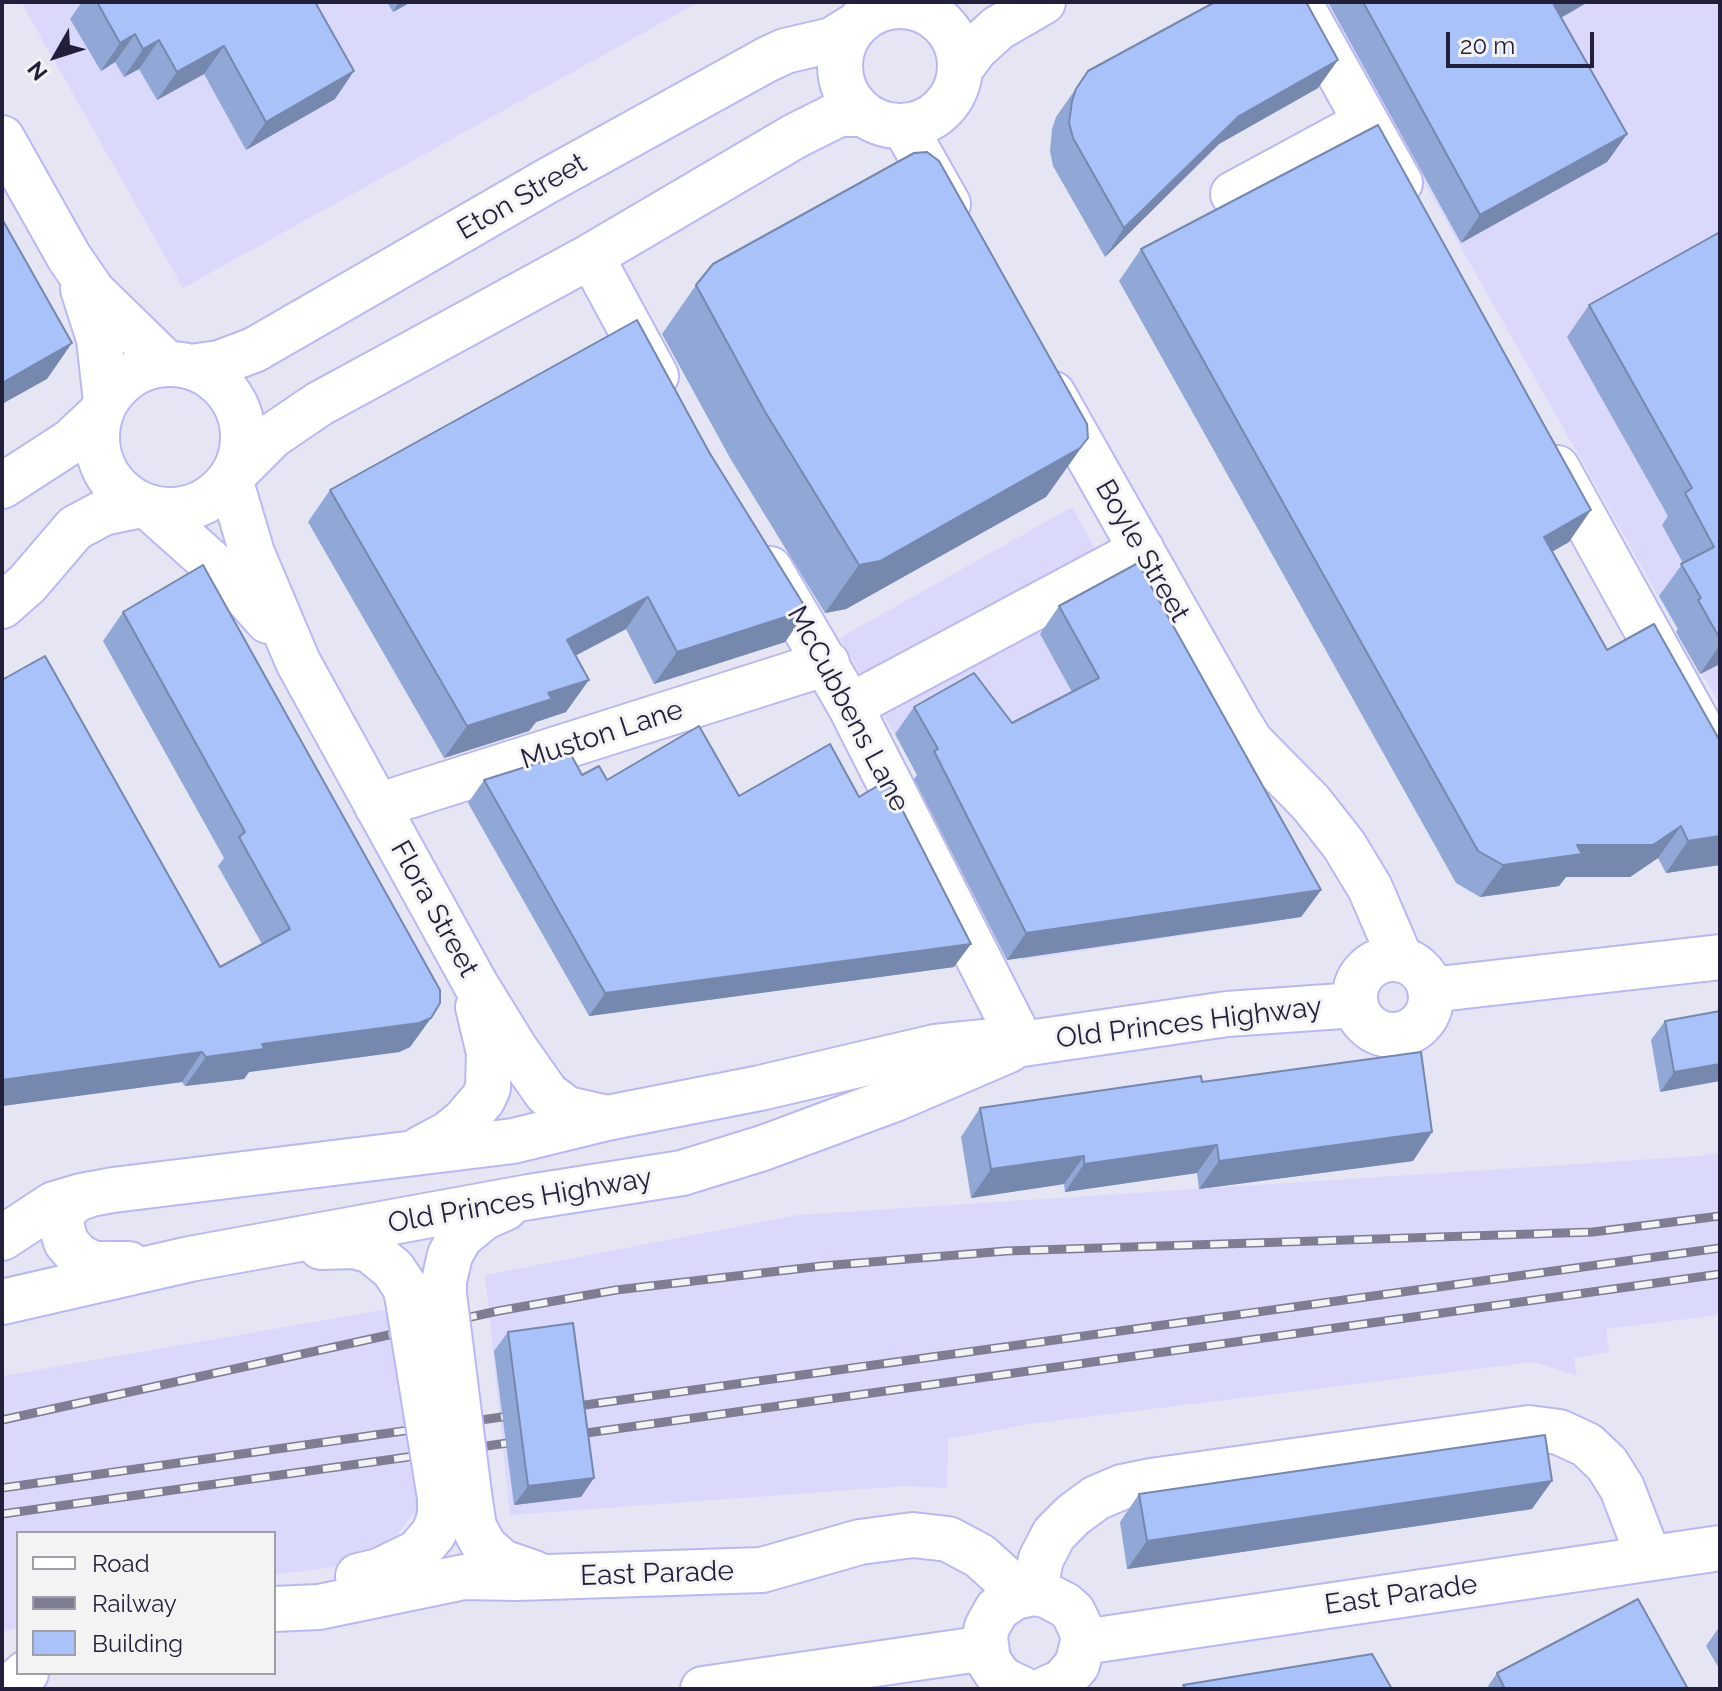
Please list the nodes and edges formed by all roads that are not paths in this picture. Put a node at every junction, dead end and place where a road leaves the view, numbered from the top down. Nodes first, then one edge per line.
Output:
1 (1043, 2) edge
2 (1299, 2) edge
3 (871, 14) edge
4 (960, 69) junction
5 (863, 114) junction
6 (1366, 122) junction
7 (904, 126) junction
8 (2, 138) edge
9 (1233, 194) dead end
10 (1420, 220) edge
11 (967, 238) edge
12 (591, 256) junction
13 (69, 257) junction
14 (1035, 361) edge
15 (179, 365) junction
16 (103, 407) junction
17 (679, 416) edge
18 (1535, 429) edge
19 (232, 476) junction
20 (2, 486) edge
21 (146, 506) junction
22 (749, 536) edge
23 (1142, 550) junction
24 (2, 606) edge
25 (298, 662) junction
26 (827, 663) junction
27 (850, 706) junction
28 (1720, 763) edge
29 (377, 806) junction
30 (456, 949) junction
31 (1720, 957) edge
32 (1415, 975) junction
33 (1356, 1005) junction
34 (1022, 1044) junction
35 (607, 1118) junction
36 (403, 1156) junction
37 (91, 1194) junction
38 (529, 1197) junction
39 (2, 1238) edge
40 (190, 1259) junction
41 (426, 1297) junction
42 (2, 1302) edge
43 (455, 1496) junction
44 (1720, 1548) edge
45 (1649, 1558) junction
46 (592, 1575) junction
47 (1024, 1595) junction
48 (276, 1608) edge
49 (276, 1608) edge
50 (1083, 1642) junction
51 (986, 1648) junction
52 (24, 1675) edge
53 (1049, 1687) edge
54 (8, 1689) edge
55 (703, 1689) edge

1 - 4 street
2 - 6 street
3 - 4 street
3 - 5 street
3 - 15 street, Eton Street
4 - 7 street
5 - 7 street
5 - 12 street
6 - 9 street
6 - 10 street
7 - 11 street
8 - 13 street
12 - 17 street
12 - 19 street
13 - 15 street
13 - 16 street
14 - 23 street, Boyle Street
15 - 16 street
15 - 19 street
16 - 20 street
16 - 21 street
18 - 28 street
19 - 21 street
19 - 25 street, Flora Street
21 - 24 street
21 - 25 street, Flora Street
22 - 26 street, McCubbens Lane
23 - 27 street
23 - 32 street, Boyle Street
25 - 29 street, Flora Street
26 - 27 street, McCubbens Lane
26 - 29 street, Muston Lane
27 - 34 street, McCubbens Lane
29 - 30 street, Flora Street
30 - 35 street, Flora Street
30 - 36 street
31 - 32 street
32 - 33 street
32 - 33 street
33 - 34 street, Old Princes Highway
34 - 35 street, Old Princes Highway
34 - 38 street, Old Princes Highway
35 - 36 street, Old Princes Highway
36 - 37 street, Old Princes Highway
37 - 39 street, Old Princes Highway
37 - 40 street
38 - 40 street, Old Princes Highway
38 - 41 street
40 - 41 street
40 - 42 street, Old Princes Highway
41 - 43 street, bridge
43 - 46 street
43 - 48 street
44 - 45 street, East Parade
45 - 47 street
45 - 50 street, East Parade
46 - 47 street, East Parade
46 - 49 street, East Parade
47 - 50 street
47 - 51 street
50 - 53 street
51 - 53 street
51 - 55 street
52 - 54 street

